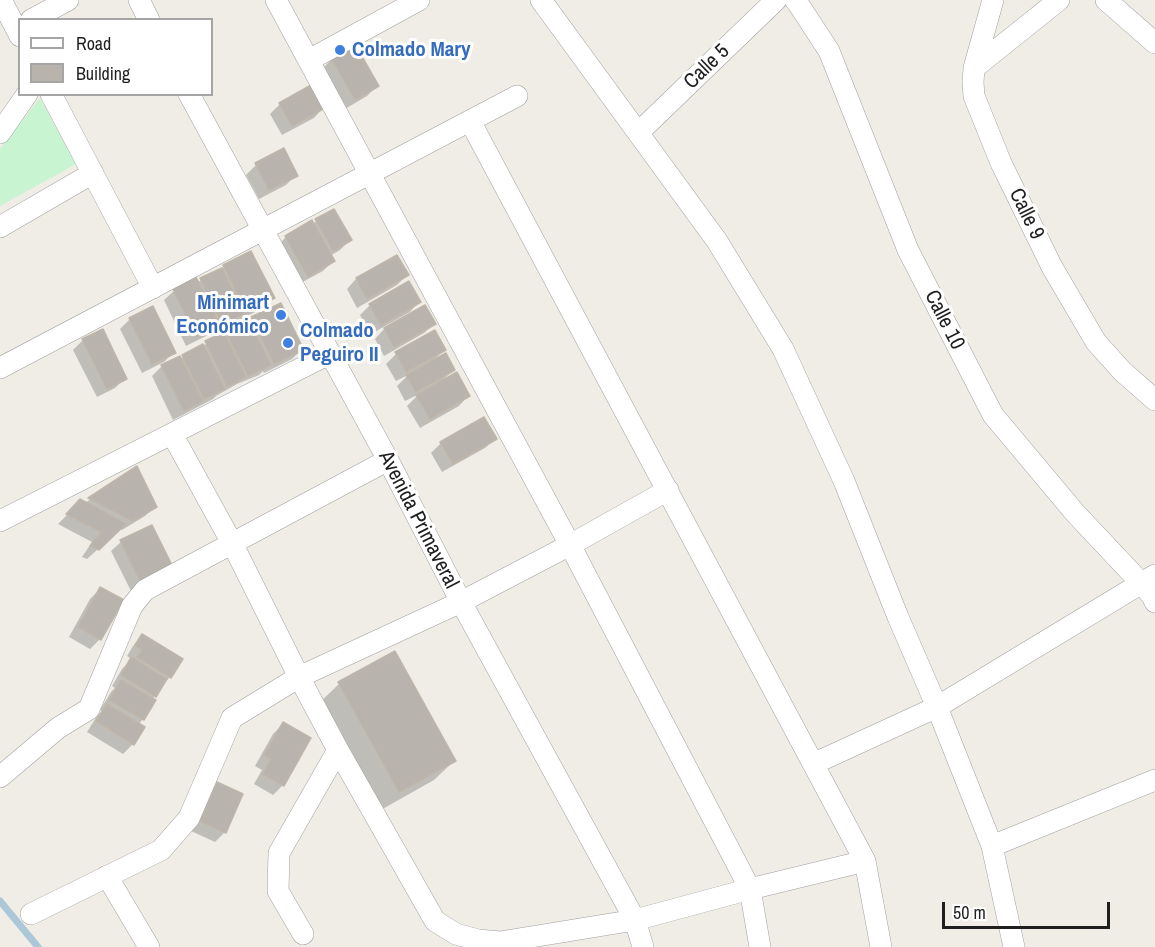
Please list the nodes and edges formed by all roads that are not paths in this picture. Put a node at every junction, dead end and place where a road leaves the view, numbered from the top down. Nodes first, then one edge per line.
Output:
1 (1, 0) edge
2 (68, 0) edge
3 (138, 0) edge
4 (276, 0) edge
5 (419, 0) edge
6 (541, 0) edge
7 (776, 0) edge
8 (795, 0) edge
9 (993, 0) edge
10 (1059, 0) edge
11 (1106, 0) edge
12 (37, 18) edge
13 (148, 18) edge
14 (18, 23) edge
15 (1155, 43) edge
16 (309, 60) junction
17 (975, 68) junction
18 (26, 96) edge
19 (52, 96) edge
20 (190, 96) edge
21 (517, 96) dead end
22 (470, 121) junction
23 (0, 132) edge
24 (638, 133) junction
25 (93, 173) junction
26 (370, 174) junction
27 (0, 227) edge
28 (262, 230) junction
29 (153, 288) junction
30 (329, 354) junction
31 (0, 368) edge
32 (1155, 400) edge
33 (172, 434) junction
34 (388, 460) junction
35 (668, 490) junction
36 (0, 521) edge
37 (232, 543) junction
38 (570, 545) junction
39 (1148, 579) edge
40 (461, 602) junction
41 (1155, 602) edge
42 (299, 677) junction
43 (937, 707) junction
44 (338, 750) junction
45 (813, 764) junction
46 (0, 776) edge
47 (1155, 780) edge
48 (992, 846) junction
49 (865, 861) junction
50 (107, 876) junction
51 (750, 889) junction
52 (31, 914) dead end
53 (634, 920) junction
54 (303, 934) dead end
55 (501, 944) edge
56 (148, 947) edge
57 (643, 947) edge
58 (760, 947) edge
59 (881, 947) edge
60 (1014, 947) edge

1 - 14 street
2 - 12 street
3 - 13 street
4 - 16 street
5 - 16 street
6 - 24 street
7 - 24 street, Calle 5
8 - 39 street, Calle 10
9 - 17 street, Calle 9
10 - 17 street
11 - 15 street
16 - 26 street
17 - 32 street, Calle 9
18 - 23 street
19 - 25 street
20 - 28 street, Avenida Primaveral
21 - 22 street
22 - 26 street
22 - 35 street
24 - 43 street
25 - 27 street
25 - 29 street
26 - 28 street
26 - 38 street
28 - 29 street
28 - 30 street, Avenida Primaveral
29 - 31 street
30 - 33 street
30 - 34 street, Avenida Primaveral
33 - 36 street
33 - 37 street
34 - 37 street
34 - 40 street, Avenida Primaveral
35 - 38 street
35 - 45 street
37 - 42 street
37 - 46 street
38 - 40 street
38 - 51 street
39 - 41 street, Calle 10
39 - 43 street
40 - 42 street
40 - 53 street, Avenida Primaveral
42 - 44 street
42 - 50 street
43 - 45 street
43 - 48 street
44 - 54 street
44 - 55 street
45 - 49 street
47 - 48 street
48 - 60 street
49 - 51 street
49 - 59 street
50 - 52 street
50 - 56 street
51 - 53 street
51 - 58 street
53 - 55 street
53 - 57 street, Avenida Primaveral

